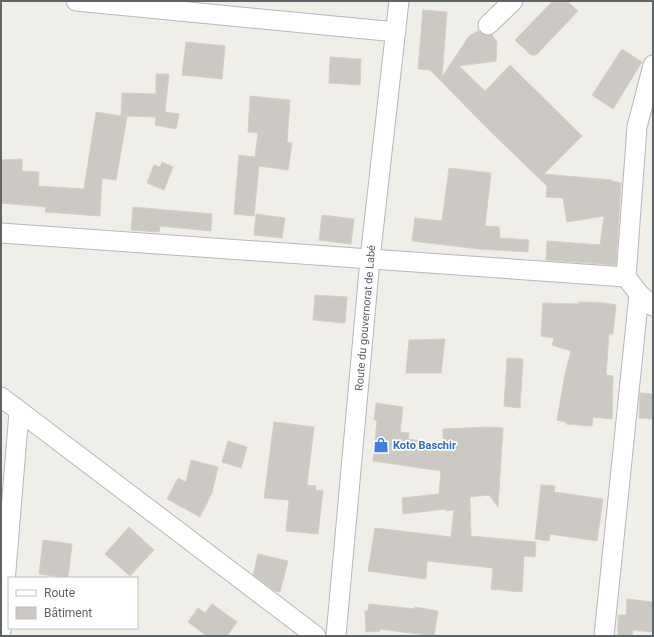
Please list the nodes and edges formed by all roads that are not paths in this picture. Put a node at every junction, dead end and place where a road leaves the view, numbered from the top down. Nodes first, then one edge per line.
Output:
1 (76, 1) edge
2 (398, 1) edge
3 (513, 1) edge
4 (488, 25) dead end
5 (396, 32) junction
6 (653, 65) edge
7 (1, 233) edge
8 (370, 259) junction
9 (626, 277) junction
10 (640, 294) junction
11 (653, 306) edge
12 (1, 397) edge
13 (19, 412) junction
14 (1, 631) edge
15 (316, 636) edge
16 (336, 636) edge
17 (604, 636) edge

1 - 5 street
2 - 5 street, Route du gouvernorat de Labé
3 - 4 street
5 - 8 street, Route du gouvernorat de Labé
6 - 9 street
7 - 8 street
8 - 9 street
8 - 16 street, Route du gouvernorat de Labé
9 - 10 street
10 - 11 street
10 - 17 street
12 - 13 street
13 - 14 street
13 - 15 street

